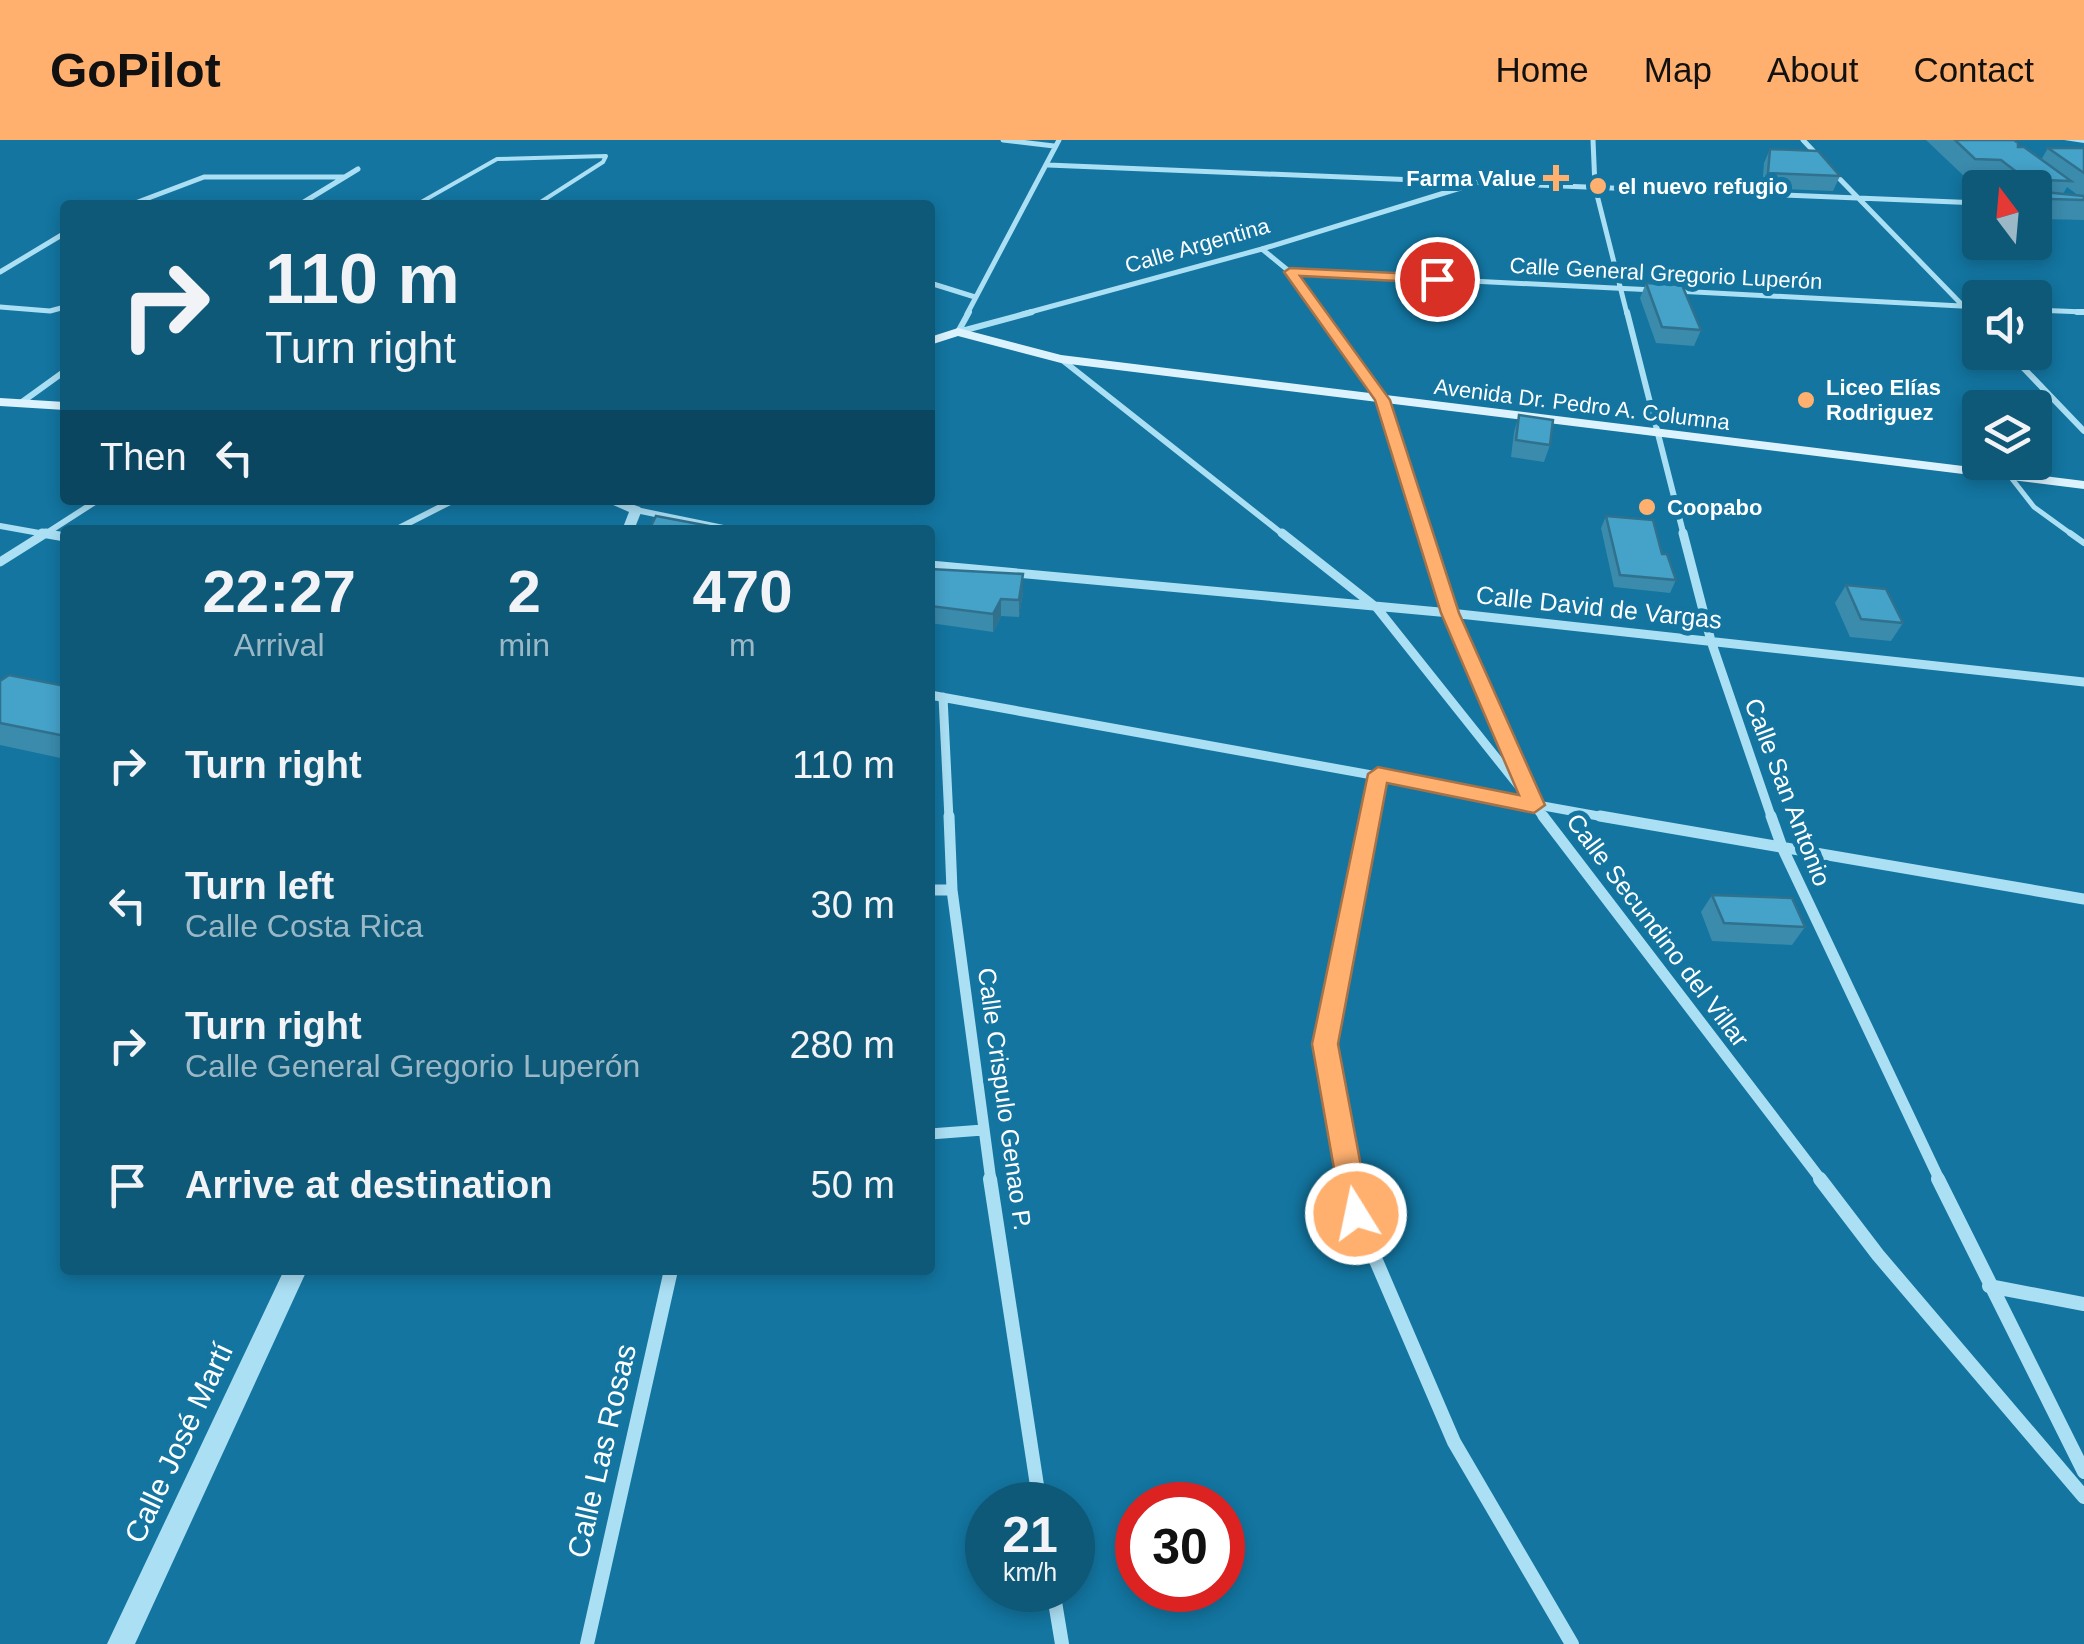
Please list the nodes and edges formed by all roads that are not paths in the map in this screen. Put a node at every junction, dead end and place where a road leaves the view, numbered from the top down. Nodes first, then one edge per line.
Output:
1 (1003, 140) edge
2 (1594, 140) edge
3 (1803, 140) edge
4 (2068, 140) edge
5 (2084, 141) edge
6 (1056, 143) edge
7 (1048, 164) junction
8 (358, 169) dead end
9 (345, 177) junction
10 (1474, 184) junction
11 (1595, 187) junction
12 (1857, 198) junction
13 (143, 200) edge
14 (307, 200) edge
15 (425, 200) edge
16 (544, 200) edge
17 (1962, 202) edge
18 (60, 236) edge
19 (1262, 249) junction
20 (0, 272) edge
21 (1290, 272) junction
22 (935, 284) edge
23 (1621, 288) junction
24 (975, 296) junction
25 (1962, 306) joint
26 (0, 307) edge
27 (60, 307) edge
28 (2052, 311) edge
29 (2084, 312) edge
30 (958, 332) junction
31 (935, 339) edge
32 (1060, 358) junction
33 (2025, 370) edge
34 (60, 374) edge
35 (1382, 400) junction
36 (0, 402) edge
37 (22, 402) junction
38 (60, 406) edge
39 (2084, 431) edge
40 (1656, 433) junction
41 (1962, 470) edge
42 (2012, 480) edge
43 (2042, 480) edge
44 (2084, 485) edge
45 (90, 505) edge
46 (444, 505) edge
47 (622, 505) edge
48 (636, 510) junction
49 (60, 525) edge
50 (60, 525) edge
51 (405, 525) edge
52 (630, 525) edge
53 (709, 525) edge
54 (0, 526) edge
55 (47, 534) junction
56 (60, 536) edge
57 (2084, 544) edge
58 (0, 562) edge
59 (935, 565) edge
60 (1377, 608) junction
61 (1450, 613) junction
62 (1711, 641) junction
63 (2084, 682) edge
64 (936, 696) edge
65 (1378, 774) junction
66 (1534, 805) junction
67 (1782, 847) junction
68 (935, 890) edge
69 (952, 890) junction
70 (2084, 899) edge
71 (983, 1130) junction
72 (935, 1134) edge
73 (294, 1275) edge
74 (670, 1275) edge
75 (1989, 1286) junction
76 (2084, 1304) edge
77 (2084, 1472) edge
78 (1037, 1482) edge
79 (2084, 1497) edge
80 (1057, 1612) edge
81 (121, 1644) edge
82 (587, 1644) edge
83 (1062, 1644) edge
84 (1572, 1644) edge

1 - 6 street
2 - 11 street, Calle San Antonio
3 - 12 street
4 - 5 street
6 - 7 street
7 - 10 street
7 - 24 street
8 - 9 street
9 - 13 street
9 - 14 street
10 - 11 street
10 - 19 street, Calle Argentina
11 - 12 street
11 - 23 street, Calle San Antonio
12 - 17 street
12 - 25 street
15 - 16 lane
18 - 20 street
19 - 21 street
19 - 30 street, Calle Argentina
21 - 23 street, Calle General Gregorio Luperón
21 - 35 street
22 - 24 street
23 - 25 street, Calle General Gregorio Luperón
23 - 40 street, Calle San Antonio
24 - 30 street
26 - 27 street
28 - 29 street
30 - 31 main road, Calle Argentina
30 - 32 main road, Avenida Dr. Pedro A. Columna
32 - 35 main road, Avenida Dr. Pedro A. Columna
32 - 60 street, Calle Secundino del Villar
33 - 39 street
34 - 37 street
35 - 40 main road, Avenida Dr. Pedro A. Columna
35 - 61 street
36 - 37 main road
37 - 38 main road
40 - 41 main road, Avenida Dr. Pedro A. Columna
40 - 62 street, Calle San Antonio
42 - 57 lane
43 - 44 main road, Avenida Dr. Pedro A. Columna
45 - 50 street
46 - 51 street
47 - 48 street
48 - 52 street
48 - 53 street
49 - 55 street
54 - 55 street
55 - 56 street
55 - 58 street
59 - 60 street, Calle David de Vargas
60 - 61 street, Calle David de Vargas
60 - 66 street, Calle Secundino del Villar
61 - 62 street, Calle David de Vargas
61 - 66 street
62 - 63 street, Calle David de Vargas
62 - 67 street, Calle San Antonio
64 - 65 street
64 - 69 street, Calle Crispulo Genao P.
65 - 66 street
65 - 84 street
66 - 67 street
66 - 79 street, Calle Secundino del Villar
67 - 70 street
67 - 75 street, Calle San Antonio
68 - 69 street
69 - 71 street, Calle Crispulo Genao P.
71 - 72 street
71 - 78 street, Calle Crispulo Genao P.
73 - 81 street, Calle José Martí
74 - 82 street, Calle Las Rosas
75 - 76 street
75 - 77 street, Calle San Antonio
80 - 83 street

